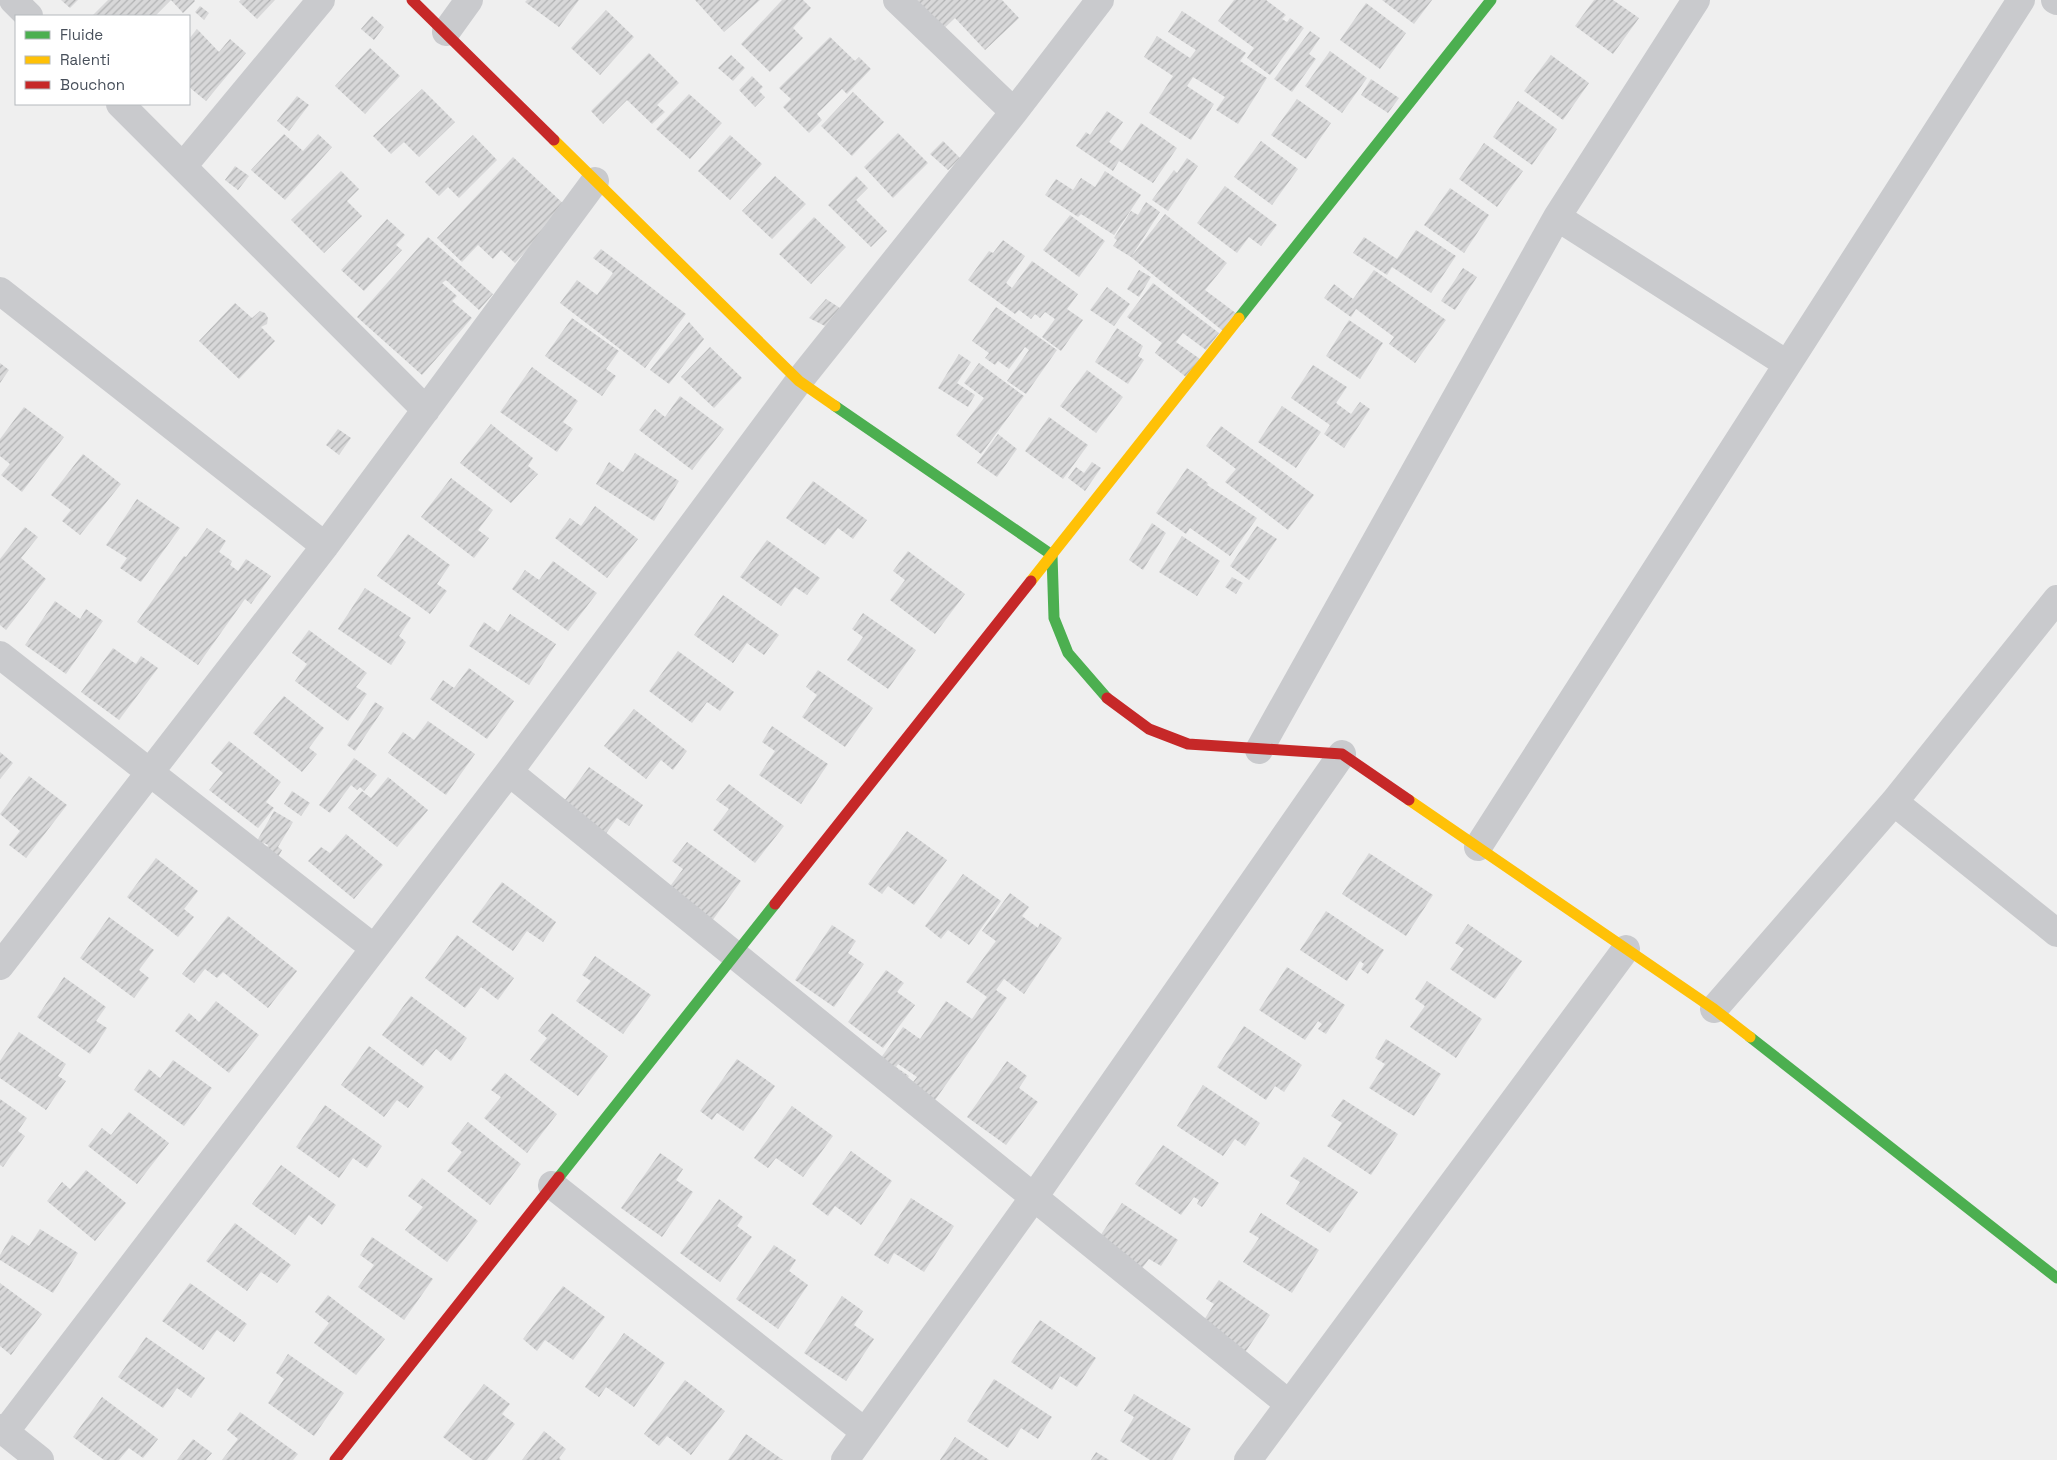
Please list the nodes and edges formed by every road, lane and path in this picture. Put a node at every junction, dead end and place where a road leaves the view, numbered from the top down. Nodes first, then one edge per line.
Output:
1 (13, 0) edge
2 (320, 0) edge
3 (412, 0) edge
4 (469, 0) edge
5 (897, 0) edge
6 (1100, 0) edge
7 (1491, 0) edge
8 (2021, 0) edge
9 (1694, 1) edge
10 (28, 15) edge
11 (446, 32) junction
12 (121, 105) edge
13 (1014, 112) junction
14 (184, 166) junction
15 (595, 181) junction
16 (1557, 216) junction
17 (0, 291) edge
18 (1787, 364) junction
19 (800, 381) junction
20 (426, 410) junction
21 (325, 546) junction
22 (1052, 555) junction
23 (2057, 599) edge
24 (0, 655) edge
25 (1259, 750) junction
26 (1342, 754) junction
27 (509, 772) junction
28 (150, 773) junction
29 (1894, 802) junction
30 (1478, 847) junction
31 (2057, 933) edge
32 (374, 948) junction
33 (1626, 949) junction
34 (734, 954) junction
35 (0, 966) edge
36 (1714, 1009) junction
37 (552, 1186) junction
38 (1034, 1198) junction
39 (2057, 1278) edge
40 (1289, 1404) junction
41 (2, 1430) edge
42 (865, 1432) junction
43 (40, 1460) edge
44 (335, 1460) edge
45 (845, 1460) edge
46 (1248, 1460) edge

1 - 10 street
2 - 14 street
3 - 11 street
4 - 11 street
5 - 13 street
6 - 13 street
7 - 22 street
8 - 18 street
9 - 16 street
11 - 15 street
12 - 14 street
13 - 19 street
14 - 20 street
15 - 19 street
15 - 20 street
16 - 18 street
16 - 25 street
17 - 21 street
18 - 30 street
19 - 22 street
19 - 27 street
20 - 21 street
21 - 28 street
22 - 25 street
22 - 34 street
23 - 29 street
24 - 28 street
25 - 26 street
26 - 30 street
26 - 38 street
27 - 32 street
27 - 34 street
28 - 32 street
28 - 35 street
29 - 31 street
29 - 36 street
30 - 33 street
32 - 41 street
33 - 36 street
33 - 40 street
34 - 37 street
34 - 38 street
36 - 39 street
37 - 42 street
37 - 44 street
38 - 40 street
38 - 42 street
40 - 46 street
41 - 43 street
42 - 45 street

